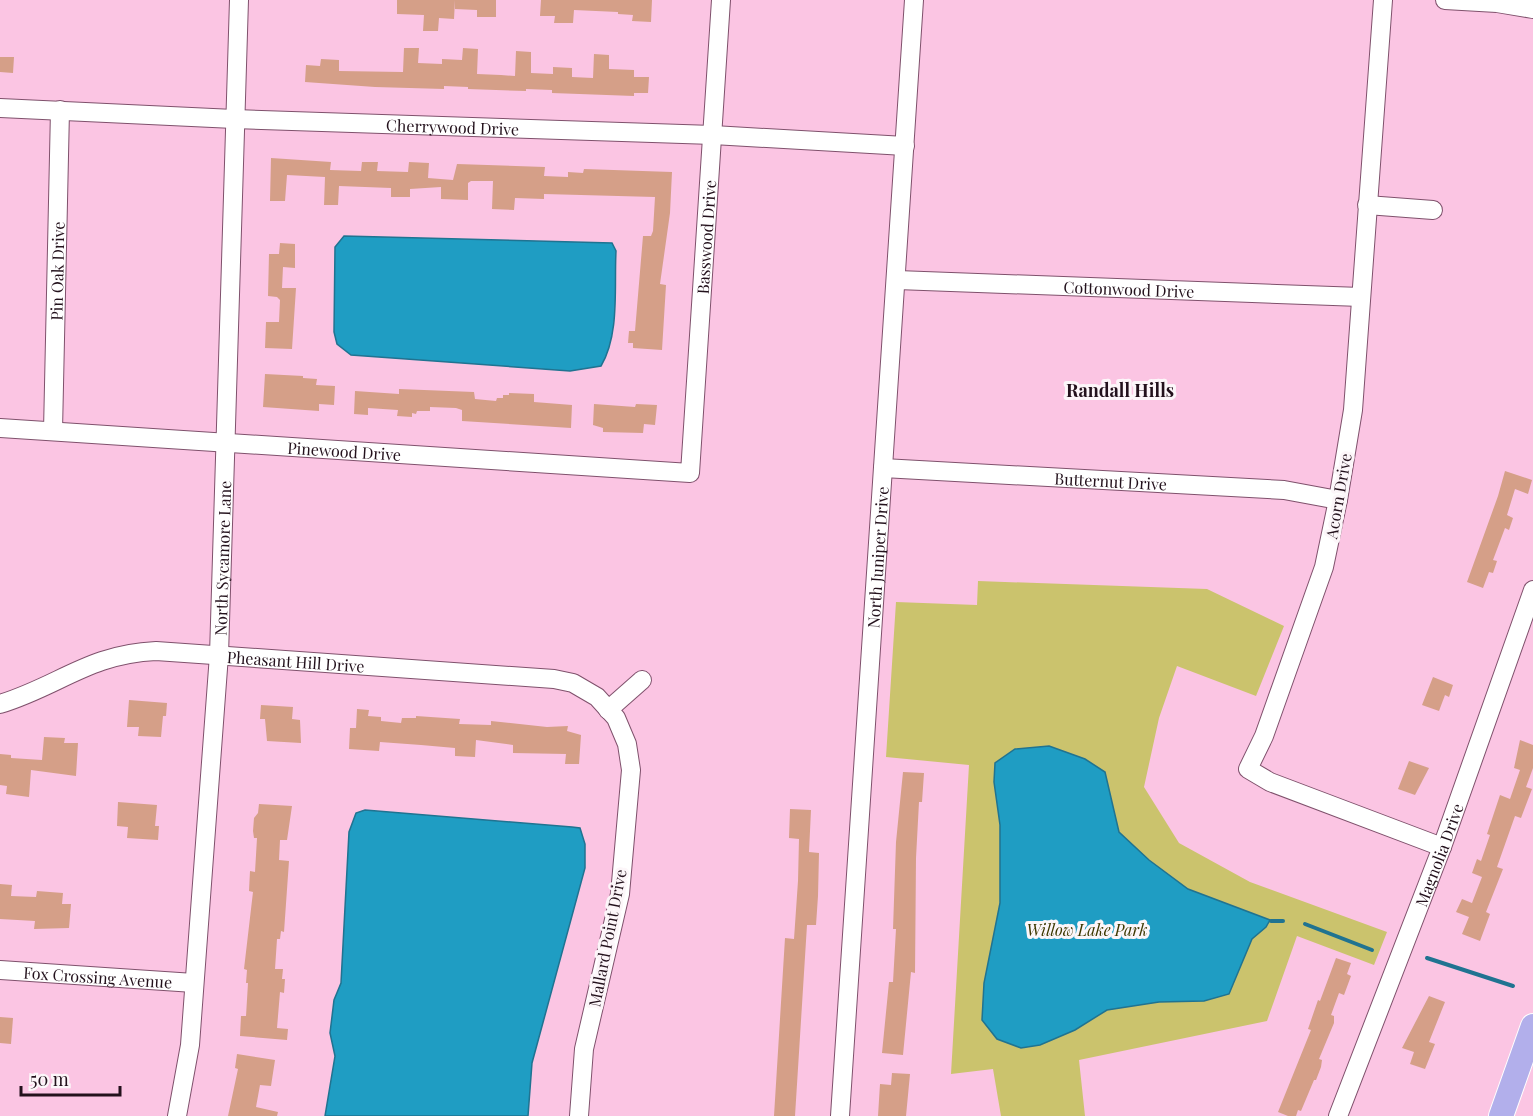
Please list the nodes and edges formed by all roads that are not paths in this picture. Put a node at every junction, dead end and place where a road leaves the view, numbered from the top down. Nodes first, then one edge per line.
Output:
1 (239, 0) edge
2 (721, 0) edge
3 (914, 0) edge
4 (1383, 0) edge
5 (1445, 0) edge
6 (1533, 9) edge
7 (0, 108) edge
8 (60, 110) junction
9 (234, 119) junction
10 (713, 135) junction
11 (905, 146) junction
12 (1367, 205) junction
13 (1433, 210) dead end
14 (897, 280) junction
15 (1361, 297) junction
16 (0, 428) edge
17 (53, 431) junction
18 (225, 443) junction
19 (883, 468) junction
20 (690, 473) joint
21 (1338, 500) junction
22 (1533, 590) edge
23 (219, 655) junction
24 (642, 680) dead end
25 (602, 703) junction
26 (0, 704) edge
27 (1442, 847) junction
28 (0, 970) edge
29 (194, 983) junction
30 (1533, 1026) edge
31 (177, 1116) edge
32 (579, 1116) edge
33 (840, 1116) edge
34 (1338, 1116) edge
35 (1501, 1116) edge

1 - 9 street, North Sycamore Lane
2 - 10 street, Basswood Drive
3 - 11 street, North Juniper Drive
4 - 12 street, Acorn Drive
5 - 6 street
7 - 8 street, Cherrywood Drive
8 - 9 street, Cherrywood Drive
8 - 17 street, Pin Oak Drive
9 - 10 street, Cherrywood Drive
9 - 18 street, North Sycamore Lane
10 - 11 street, Cherrywood Drive
10 - 20 street, Basswood Drive
11 - 14 street, North Juniper Drive
12 - 13 street
12 - 15 street, Acorn Drive
14 - 15 street, Cottonwood Drive
14 - 19 street, North Juniper Drive
15 - 21 street, Acorn Drive
16 - 17 street, Pinewood Drive
17 - 18 street, Pinewood Drive
18 - 20 street, Pinewood Drive
18 - 23 street, North Sycamore Lane
19 - 21 street, Butternut Drive
19 - 33 street, North Juniper Drive
21 - 27 street, Acorn Drive
22 - 27 street, Magnolia Drive
23 - 25 street, Pheasant Hill Drive
23 - 26 street, Pheasant Hill Drive
23 - 29 street, North Sycamore Lane
24 - 25 street
25 - 32 street, Mallard Point Drive
27 - 34 street, Magnolia Drive
28 - 29 street, Fox Crossing Avenue
29 - 31 street, North Sycamore Lane
30 - 35 main road

